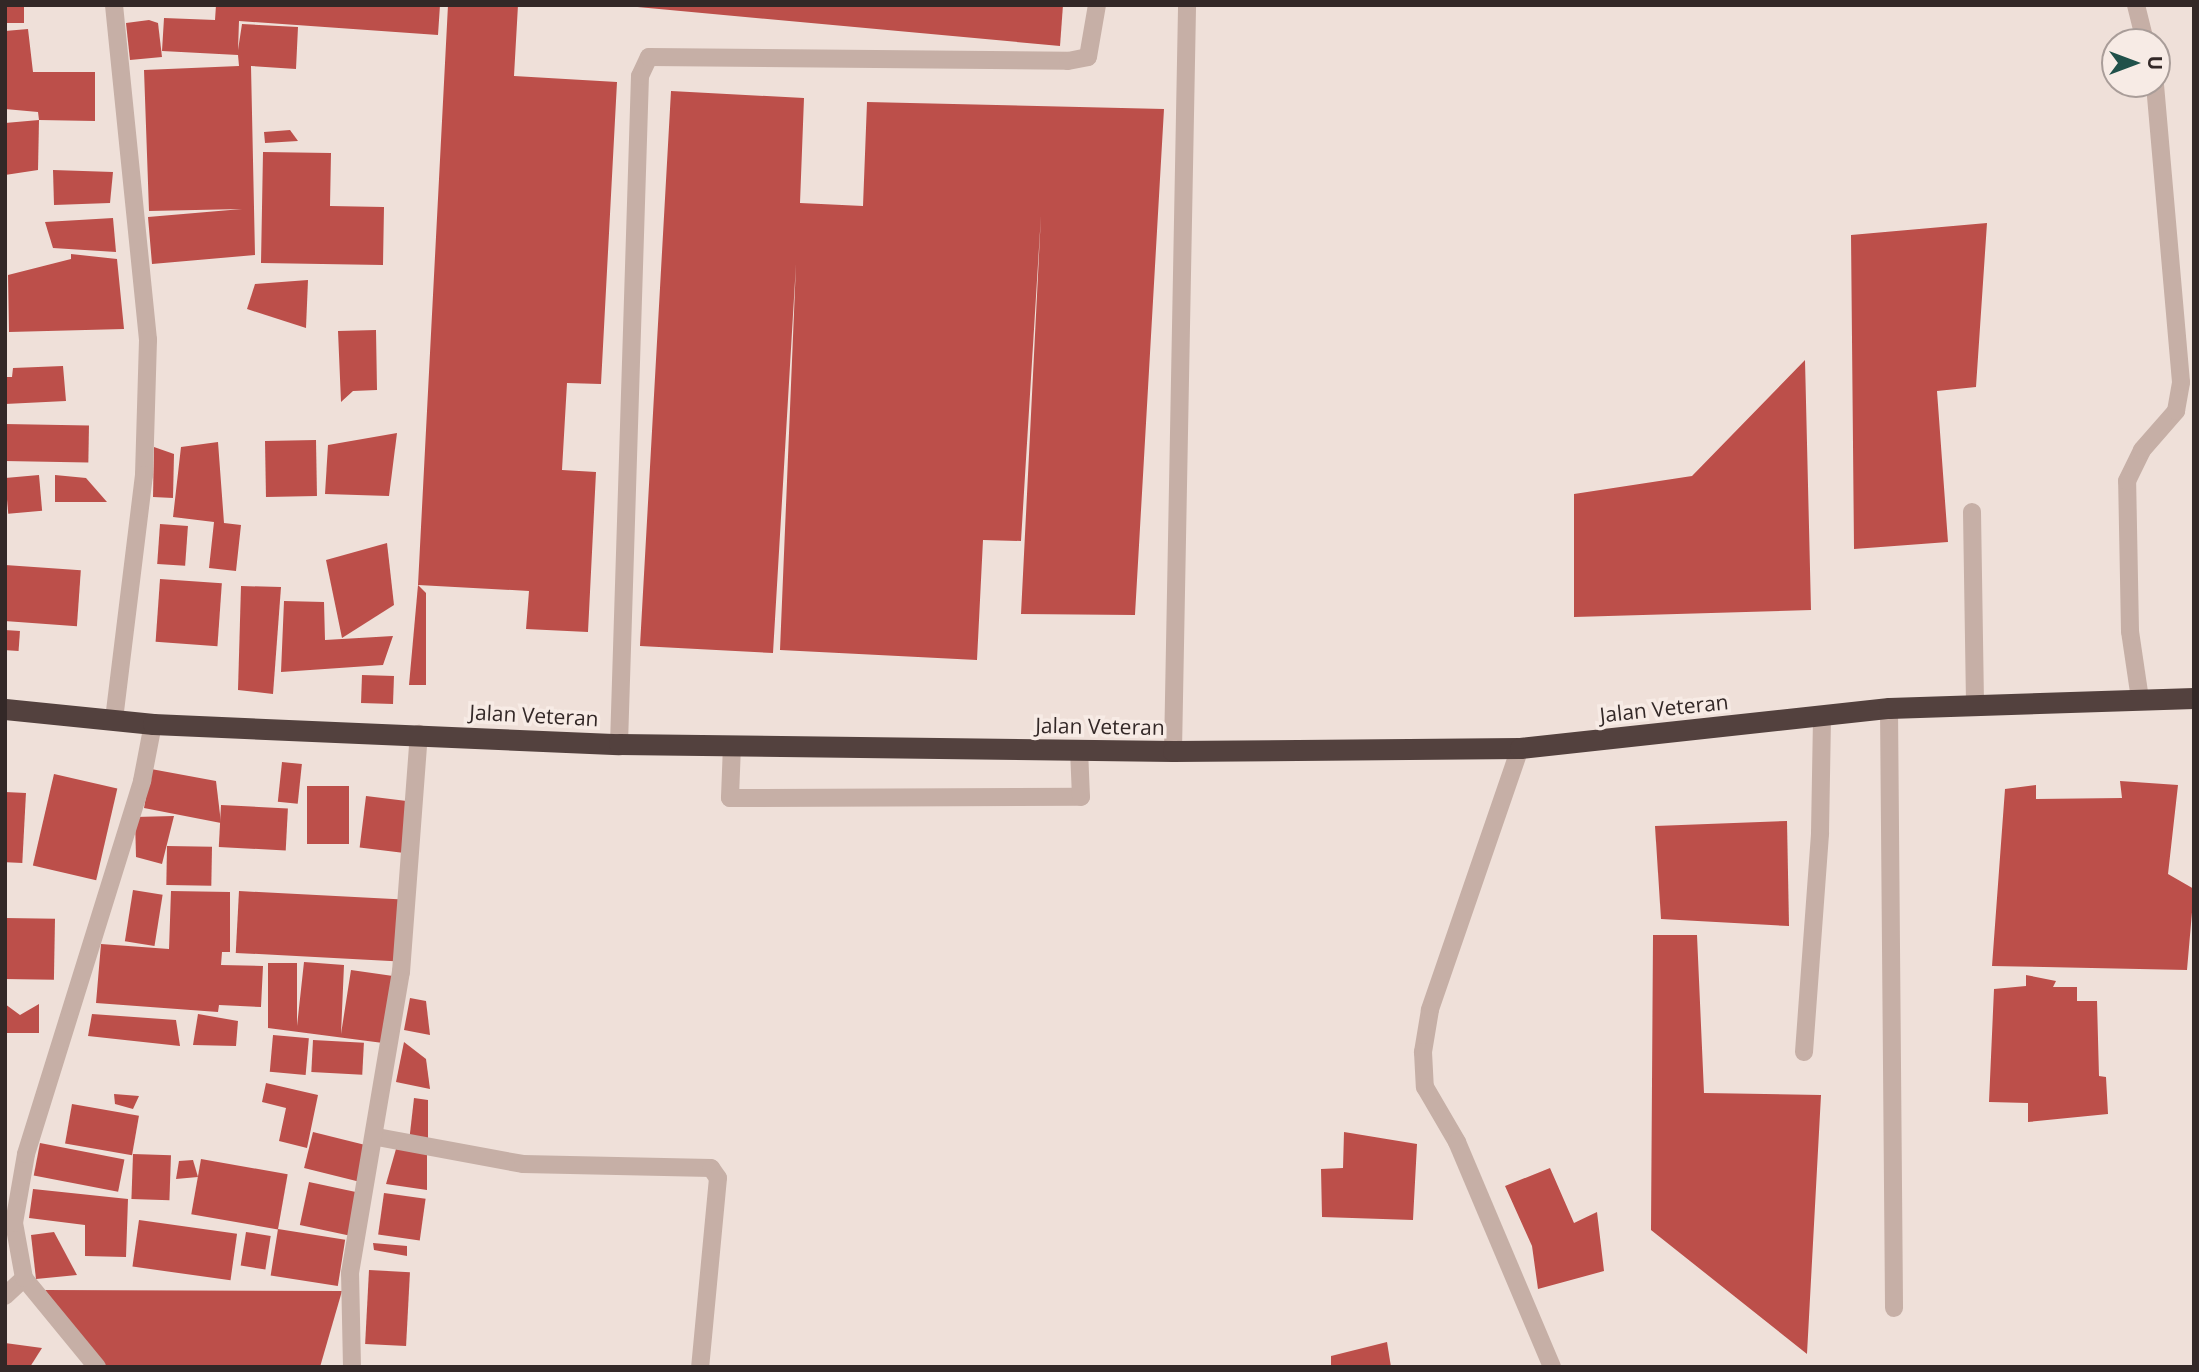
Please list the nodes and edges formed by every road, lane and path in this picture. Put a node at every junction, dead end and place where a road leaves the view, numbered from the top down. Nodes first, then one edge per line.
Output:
1 (114, 5) edge
2 (1097, 5) edge
3 (1187, 5) edge
4 (2136, 5) edge
5 (2142, 28) edge
6 (2156, 98) edge
7 (1972, 512) dead end
8 (2194, 698) edge
9 (2140, 699) junction
10 (1975, 705) junction
11 (1889, 708) junction
12 (5, 709) edge
13 (1822, 715) junction
14 (114, 720) junction
15 (153, 724) junction
16 (419, 734) junction
17 (619, 744) junction
18 (732, 745) junction
19 (1520, 748) junction
20 (1079, 750) junction
21 (1173, 751) junction
22 (1804, 1052) dead end
23 (377, 1138) junction
24 (23, 1278) junction
25 (5, 1296) edge
26 (1894, 1308) dead end
27 (97, 1367) edge
28 (352, 1367) edge
29 (701, 1367) edge
30 (1552, 1367) edge

1 - 14 street
2 - 17 street
3 - 21 street
4 - 5 street
6 - 9 street
7 - 10 street
8 - 9 highway, Jalan Veteran
9 - 10 highway, Jalan Veteran
10 - 11 highway, Jalan Veteran
11 - 13 highway, Jalan Veteran
11 - 26 street
12 - 14 highway, Jalan Veteran
13 - 19 highway, Jalan Veteran
13 - 22 street
14 - 15 highway, Jalan Veteran
15 - 16 highway, Jalan Veteran
15 - 24 street
16 - 17 highway, Jalan Veteran
16 - 23 street
17 - 18 highway, Jalan Veteran
18 - 20 highway, Jalan Veteran
18 - 20 street
19 - 21 highway, Jalan Veteran
19 - 30 street
20 - 21 highway, Jalan Veteran
23 - 28 street
23 - 29 street
24 - 25 street
24 - 27 street

